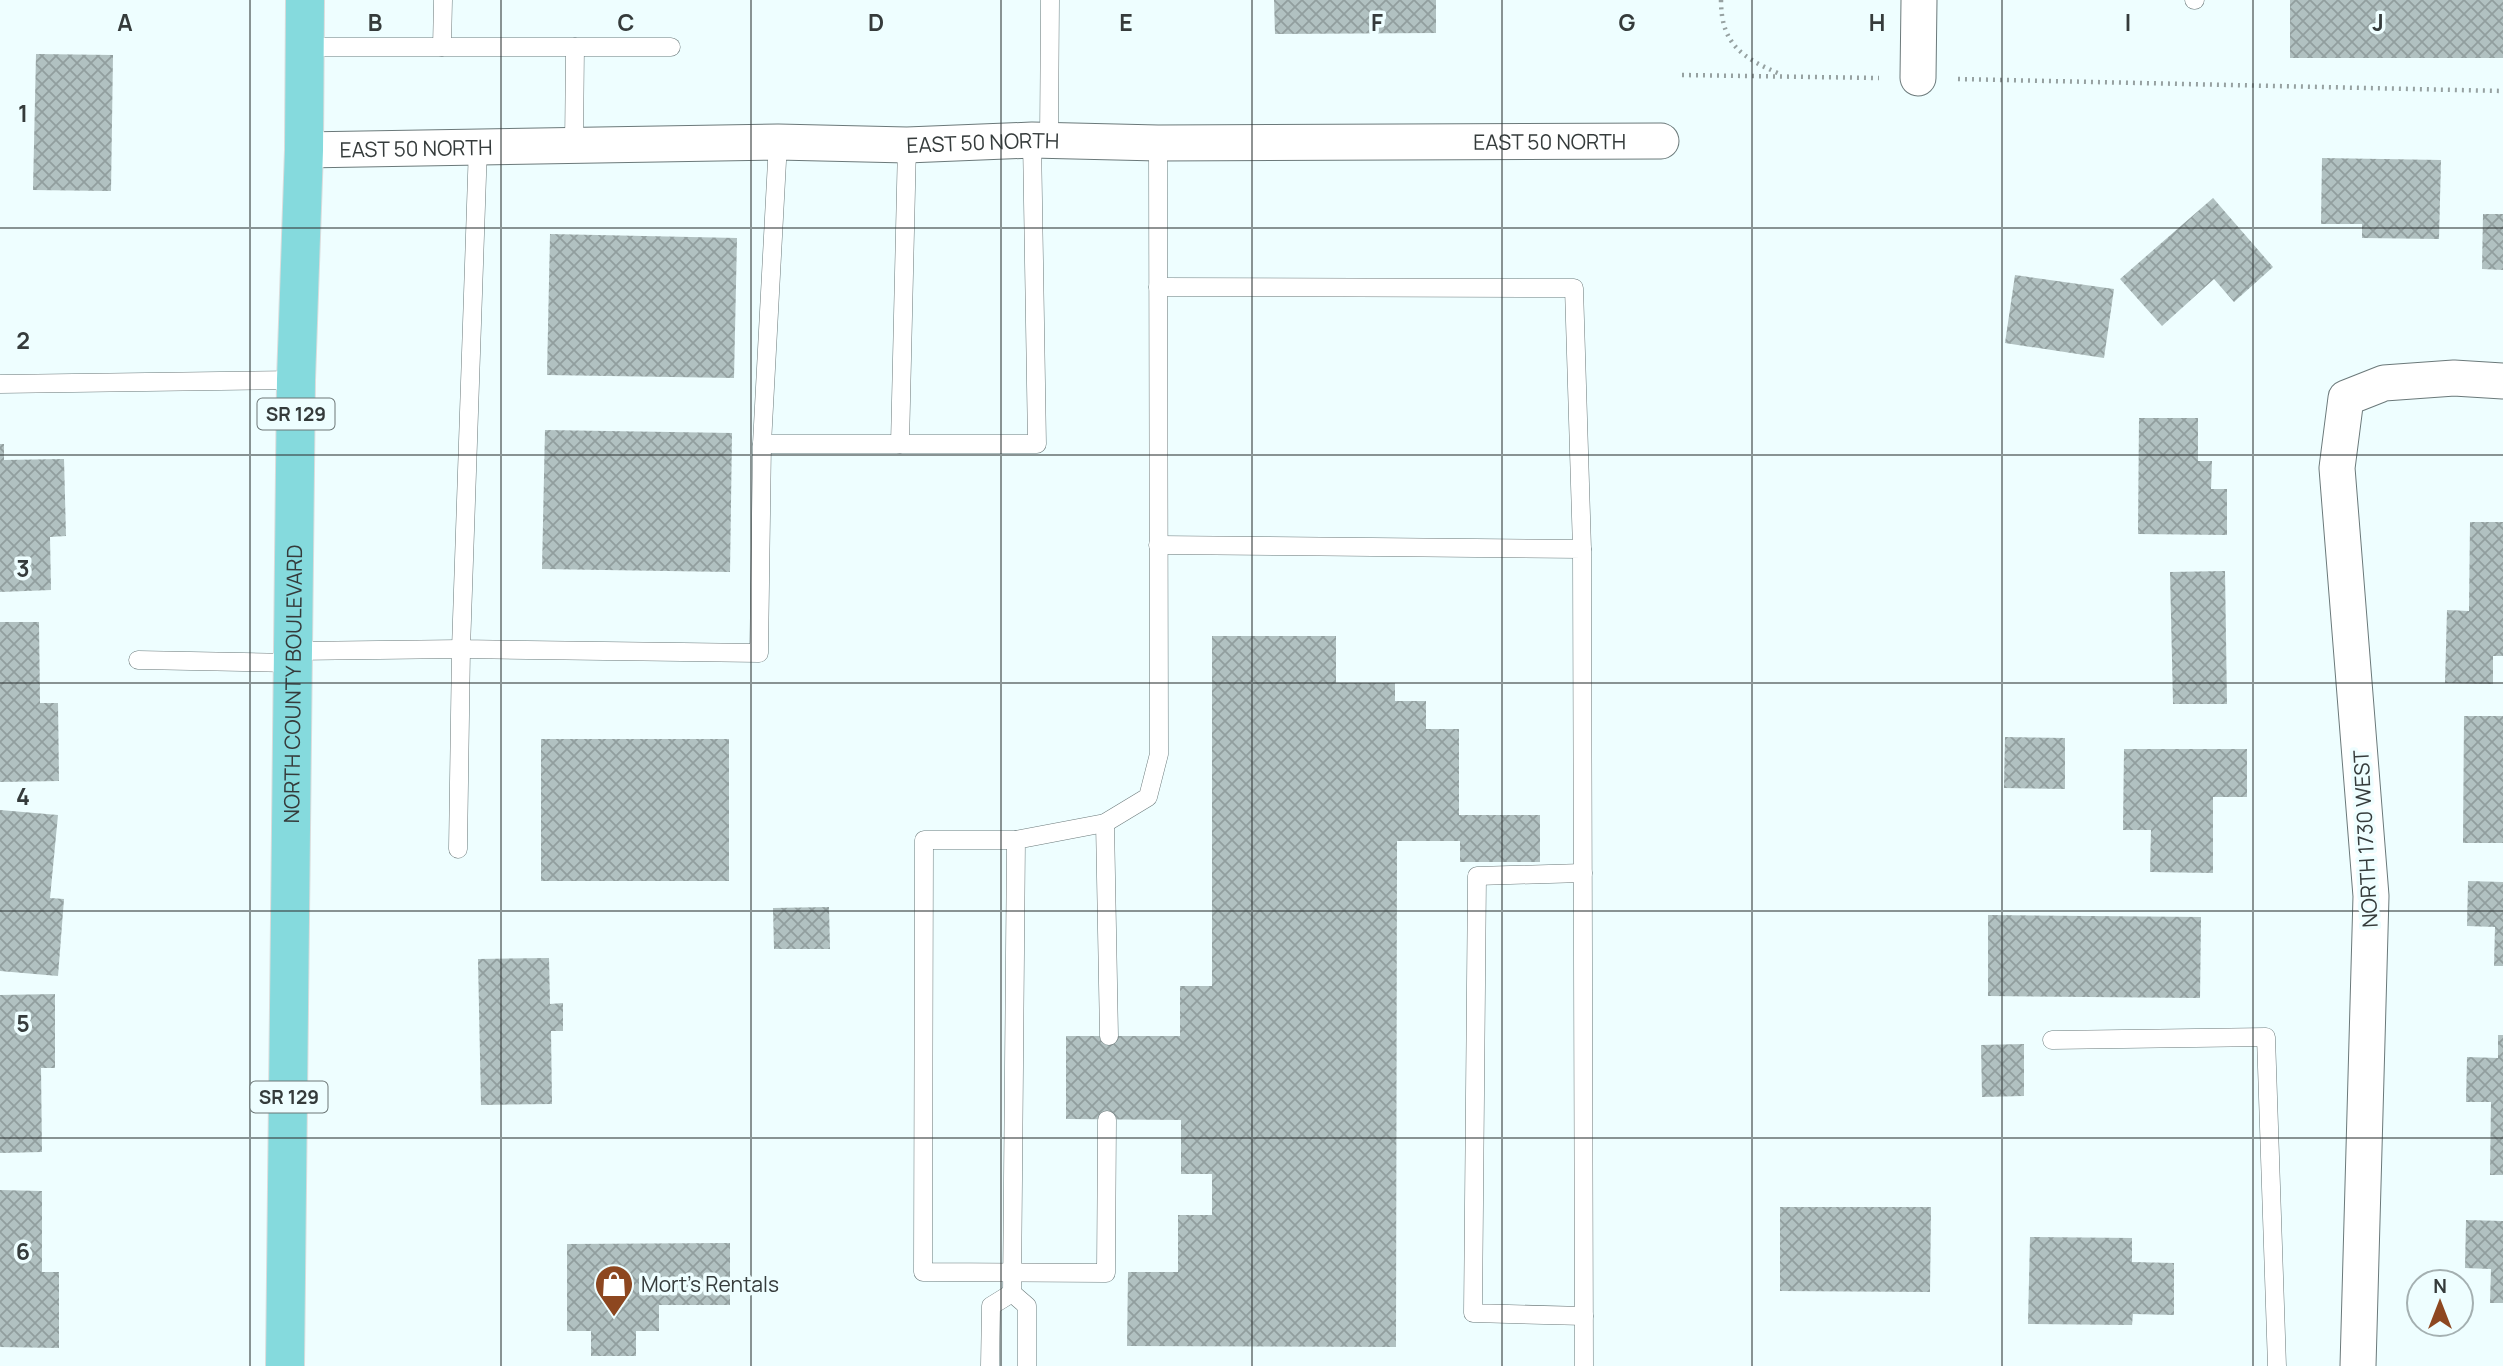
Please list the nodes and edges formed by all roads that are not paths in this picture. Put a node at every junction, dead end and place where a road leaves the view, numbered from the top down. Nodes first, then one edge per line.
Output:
1 (305, 0) edge
2 (443, 0) edge
3 (1050, 0) edge
4 (1919, 0) edge
5 (305, 47) junction
6 (442, 47) junction
7 (575, 47) junction
8 (671, 47) dead end
9 (1918, 78) road end
10 (1041, 140) junction
11 (1661, 141) dead end
12 (778, 142) junction
13 (1158, 143) junction
14 (574, 145) junction
15 (907, 145) junction
16 (478, 146) junction
17 (304, 150) junction
18 (1158, 287) junction
19 (296, 380) junction
20 (2503, 381) edge
21 (0, 384) edge
22 (762, 443) junction
23 (900, 443) junction
24 (1158, 545) junction
25 (1582, 549) junction
26 (461, 649) junction
27 (295, 657) junction
28 (138, 660) dead end
29 (1105, 823) junction
30 (1016, 840) junction
31 (457, 849) dead end
32 (1583, 873) junction
33 (1109, 1036) dead end
34 (2052, 1040) dead end
35 (1107, 1120) dead end
36 (1013, 1272) junction
37 (1012, 1293) junction
38 (1584, 1316) junction
39 (285, 1366) edge
40 (990, 1366) edge
41 (1027, 1366) edge
42 (1584, 1366) edge
43 (2277, 1366) edge
44 (2358, 1366) edge

1 - 5 main road, NORTH COUNTY BOULEVARD / SR 129
2 - 6 lane
3 - 10 lane
4 - 9 street
5 - 6 lane
5 - 17 main road, NORTH COUNTY BOULEVARD / SR 129
6 - 7 lane
7 - 8 lane
7 - 14 lane
10 - 13 street, EAST 50 NORTH
10 - 15 street, EAST 50 NORTH
10 - 23 lane
11 - 13 street, EAST 50 NORTH
12 - 14 street, EAST 50 NORTH
12 - 15 street, EAST 50 NORTH
12 - 22 lane
13 - 18 lane
14 - 16 street, EAST 50 NORTH
15 - 23 lane
16 - 17 street, EAST 50 NORTH
16 - 26 lane
17 - 19 main road, NORTH COUNTY BOULEVARD / SR 129
18 - 24 lane
18 - 25 lane
19 - 21 lane
19 - 27 main road, NORTH COUNTY BOULEVARD / SR 129
20 - 44 street, NORTH 1730 WEST
22 - 23 lane
22 - 26 lane
24 - 25 lane
24 - 29 lane
25 - 32 lane
26 - 27 lane
26 - 31 lane
27 - 28 lane
27 - 39 main road, NORTH COUNTY BOULEVARD / SR 129
29 - 30 lane
29 - 33 lane
30 - 36 lane
30 - 36 lane
32 - 38 lane
32 - 38 lane
34 - 43 lane
35 - 36 lane
36 - 37 lane
37 - 40 lane
37 - 41 lane
38 - 42 lane

